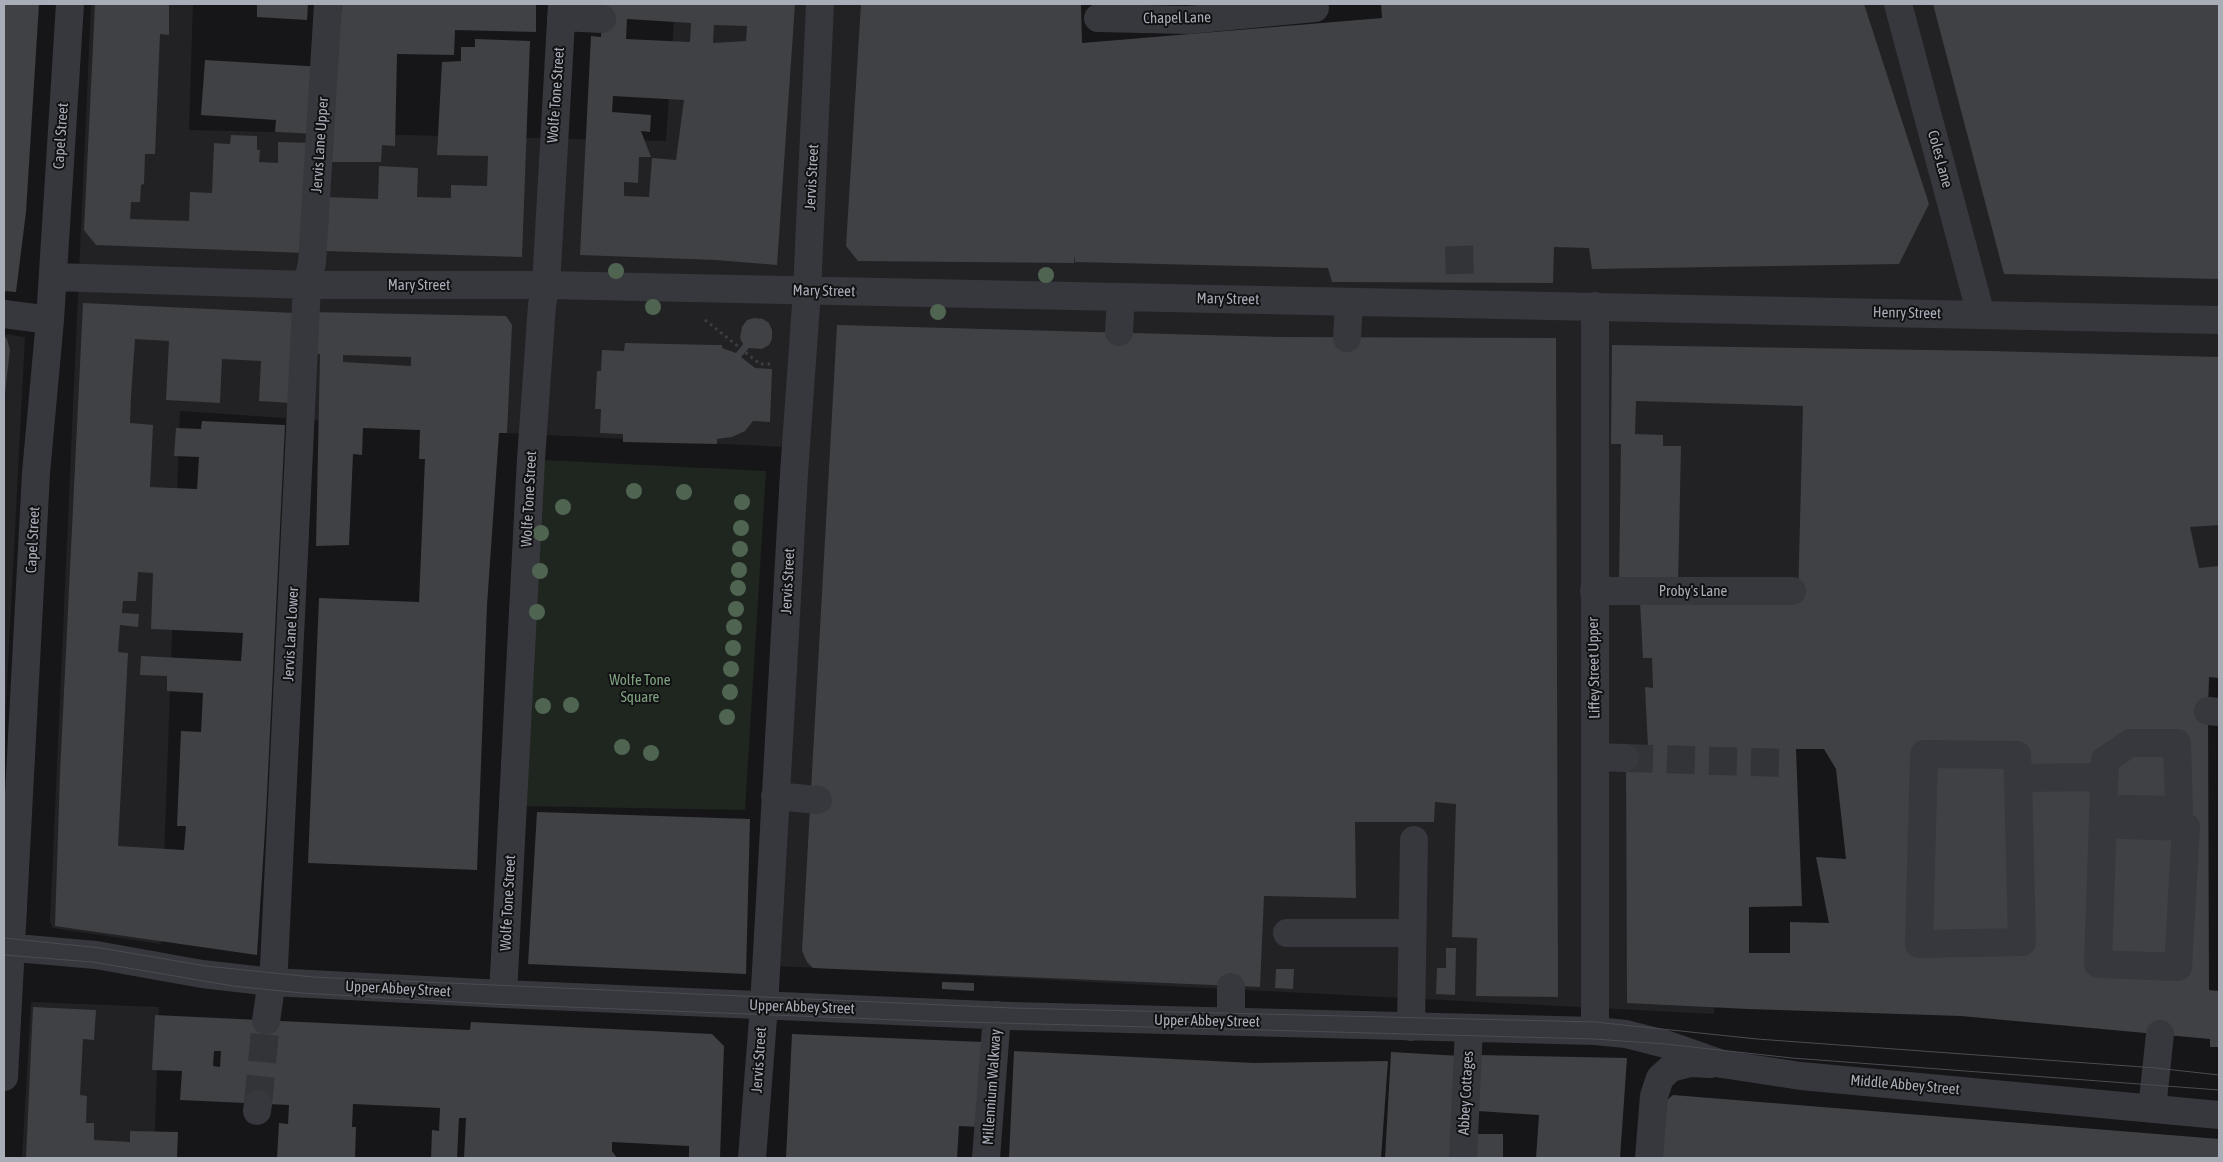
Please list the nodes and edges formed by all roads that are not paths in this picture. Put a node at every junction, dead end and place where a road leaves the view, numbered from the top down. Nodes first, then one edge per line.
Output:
1 (70, 4) edge
2 (328, 4) edge
3 (820, 4) edge
4 (1898, 4) edge
5 (1315, 8) dead end
6 (561, 10) edge
7 (1195, 11) edge
8 (1098, 18) dead end
9 (602, 19) dead end
10 (53, 277) junction
11 (307, 285) junction
12 (546, 285) junction
13 (807, 291) junction
14 (1121, 297) junction
15 (1349, 302) junction
16 (1594, 306) junction
17 (4, 314) edge
18 (1981, 315) junction
19 (50, 320) junction
20 (2219, 320) edge
21 (1119, 332) dead end
22 (1347, 338) dead end
23 (1594, 591) junction
24 (1792, 591) dead end
25 (1595, 757) junction
26 (1626, 758) tunnel mouth
27 (2104, 777) junction
28 (2018, 778) junction
29 (775, 796) junction
30 (818, 800) dead end
31 (1414, 840) dead end
32 (1287, 933) dead end
33 (1412, 933) junction
34 (8, 947) edge
35 (272, 982) junction
36 (1231, 987) dead end
37 (503, 994) junction
38 (764, 1006) junction
39 (997, 1015) junction
40 (266, 1021) tunnel mouth
41 (1230, 1021) junction
42 (1411, 1026) junction
43 (1469, 1028) junction
44 (1595, 1031) junction
45 (2160, 1034) dead end
46 (1722, 1064) junction
47 (4, 1077) edge
48 (2152, 1109) junction
49 (2219, 1115) edge
50 (752, 1158) edge
51 (986, 1158) edge
52 (1464, 1158) edge
53 (1649, 1158) edge

1 - 10 street, Capel Street
2 - 11 street, Jervis Lane Upper
3 - 13 street, Jervis Street
4 - 18 street, Coles Lane
5 - 7 street, Chapel Lane
6 - 9 street
6 - 12 street, Wolfe Tone Street
7 - 8 street, Chapel Lane
10 - 11 street, Mary Street
10 - 19 street, Capel Street
11 - 12 street, Mary Street
11 - 35 street, Jervis Lane Lower
12 - 13 street, Mary Street
12 - 37 street, Wolfe Tone Street
13 - 14 street, Mary Street
13 - 29 street, Jervis Street
14 - 15 street, Mary Street
14 - 21 street
15 - 16 street, Mary Street
15 - 22 street
16 - 18 street, Henry Street
16 - 23 street, Liffey Street Upper
17 - 19 street
18 - 20 street, Henry Street
19 - 34 street, Capel Street
23 - 24 street, Proby's Lane
23 - 25 street, Liffey Street Upper
25 - 26 street
25 - 44 street, Liffey Street Upper
27 - 27 street
27 - 28 street
28 - 28 street
29 - 30 street
29 - 38 street, Jervis Street
31 - 33 street
32 - 33 street
33 - 42 street
34 - 35 street, Upper Abbey Street
34 - 47 street, Capel Street
35 - 37 street, Upper Abbey Street
35 - 40 street, Jervis Lane Lower
36 - 41 street
37 - 38 street, Upper Abbey Street
38 - 39 street, Upper Abbey Street
38 - 50 street, Jervis Street
39 - 41 street, Upper Abbey Street
39 - 51 street, Millennium Walkway
41 - 42 street, Upper Abbey Street
42 - 43 street, Upper Abbey Street
43 - 44 street, Upper Abbey Street
43 - 52 street, Abbey Cottages
44 - 46 street, Middle Abbey Street
45 - 48 street
46 - 48 street, Middle Abbey Street
46 - 53 street
48 - 49 street, Middle Abbey Street

